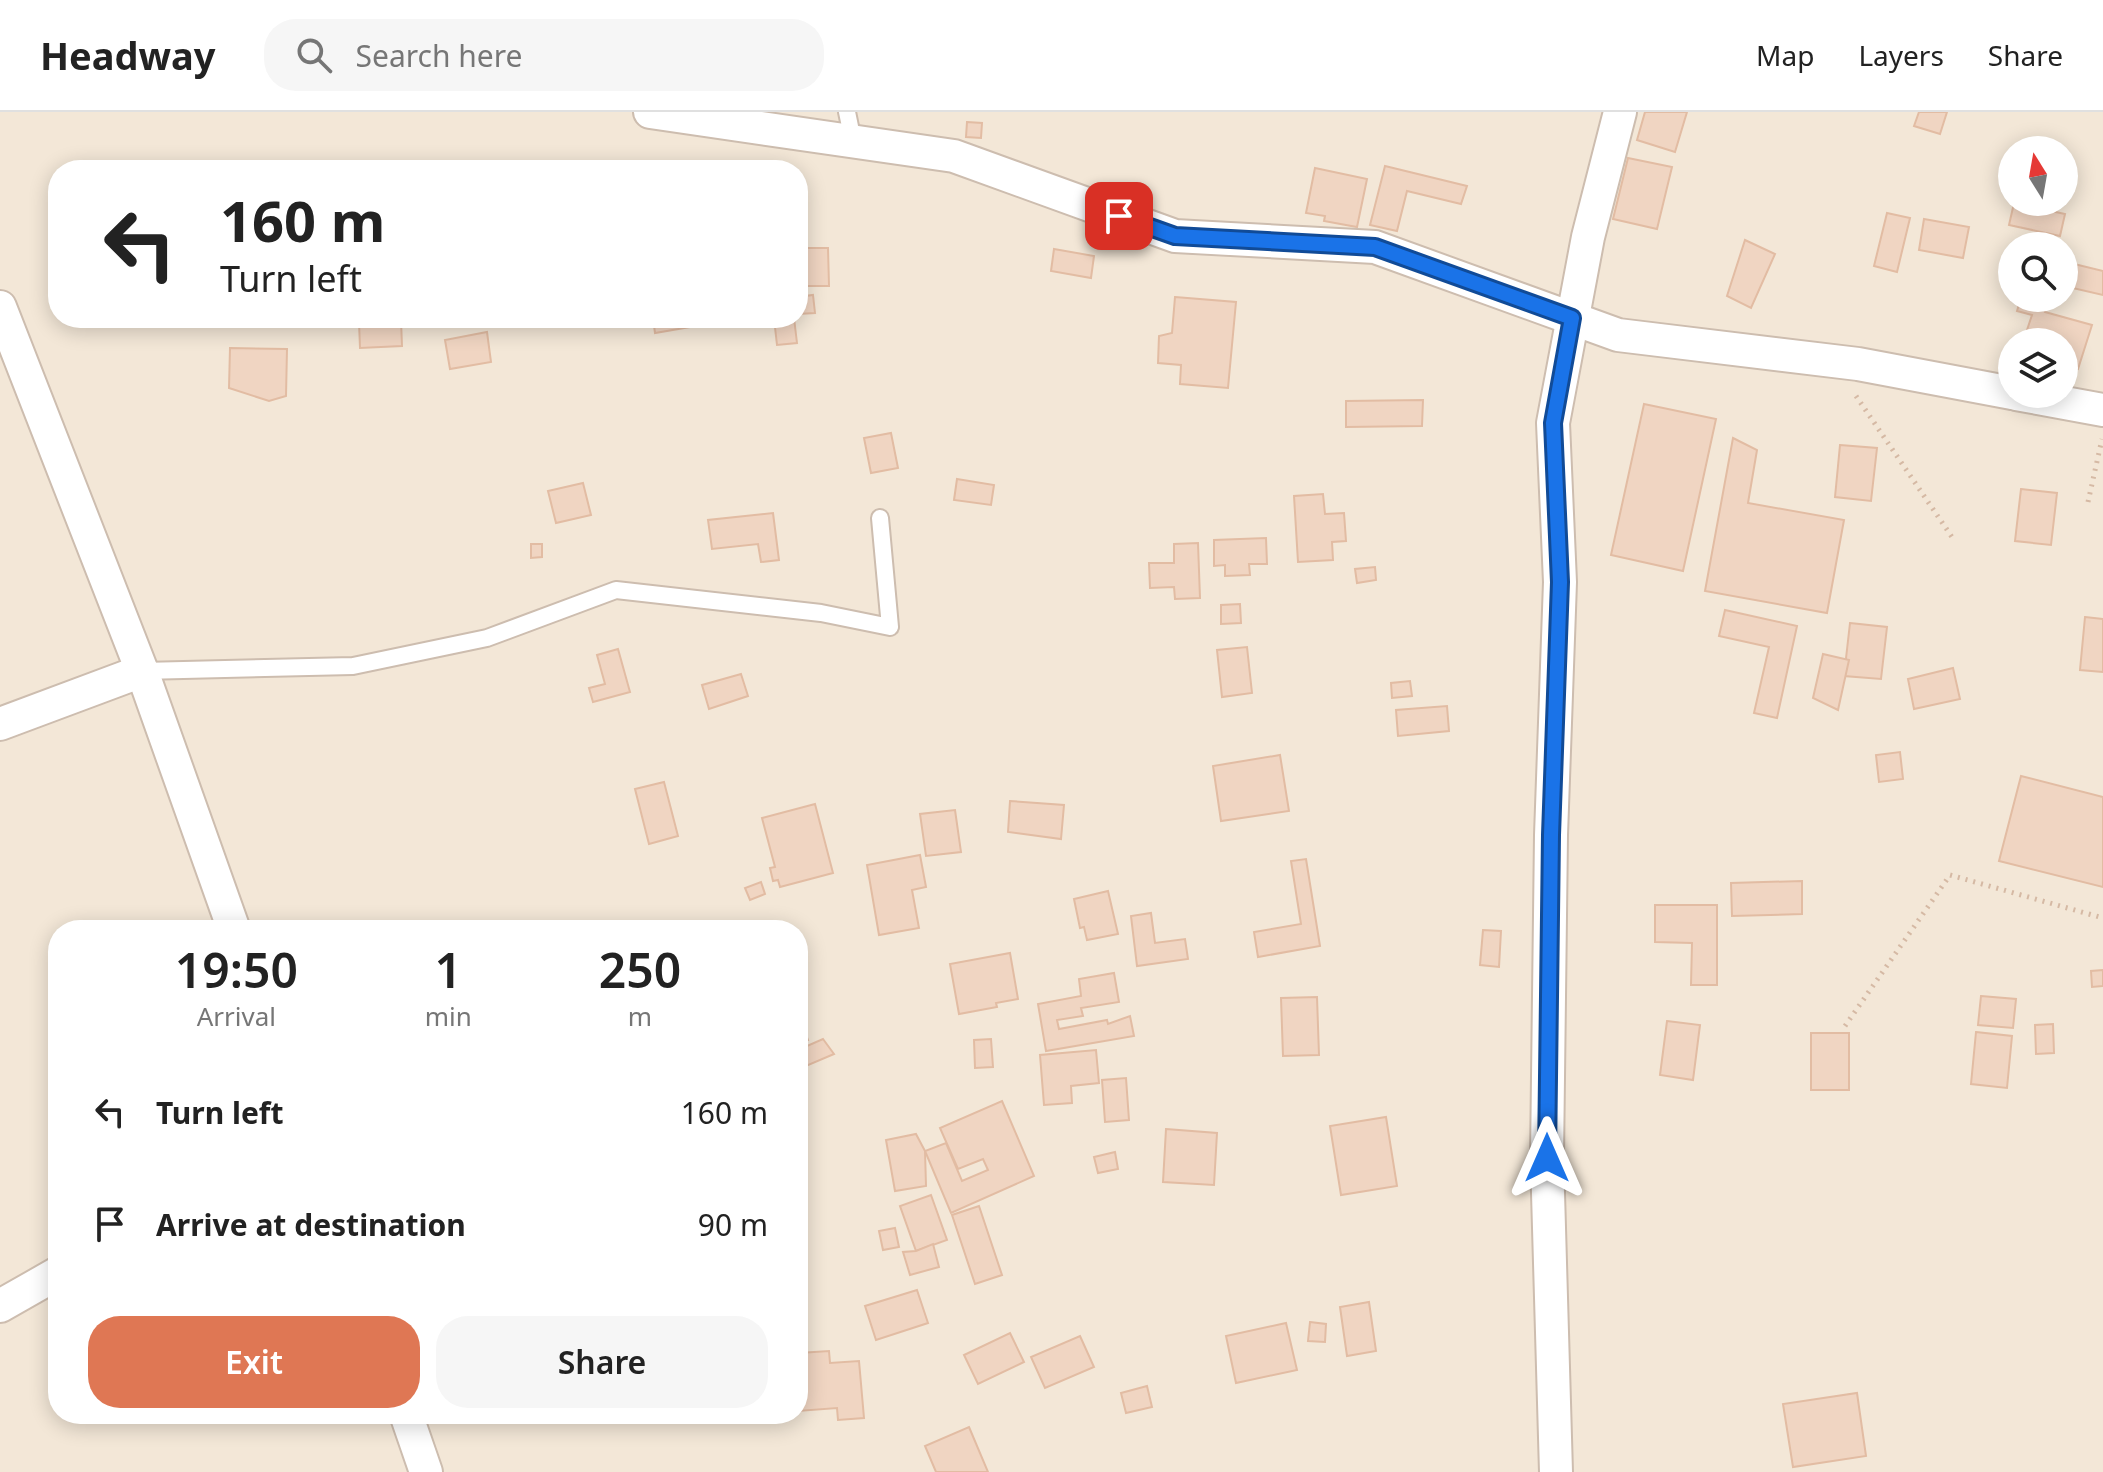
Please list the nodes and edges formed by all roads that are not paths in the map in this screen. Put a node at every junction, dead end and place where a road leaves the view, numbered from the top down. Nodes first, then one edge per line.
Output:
1 (650, 112) edge
2 (1620, 112) edge
3 (850, 127) edge
4 (0, 307) edge
5 (1572, 318) junction
6 (1998, 391) edge
7 (2078, 406) edge
8 (2103, 410) edge
9 (880, 518) dead end
10 (142, 671) junction
11 (0, 724) edge
12 (230, 920) edge
13 (48, 1279) edge
14 (0, 1306) edge
15 (409, 1424) edge
16 (426, 1472) edge
17 (1556, 1472) edge

1 - 3 street
2 - 5 street
3 - 5 street
4 - 10 street
5 - 6 street
5 - 17 street
7 - 8 street
9 - 10 lane
10 - 11 street
10 - 12 street
13 - 14 street
15 - 16 street

